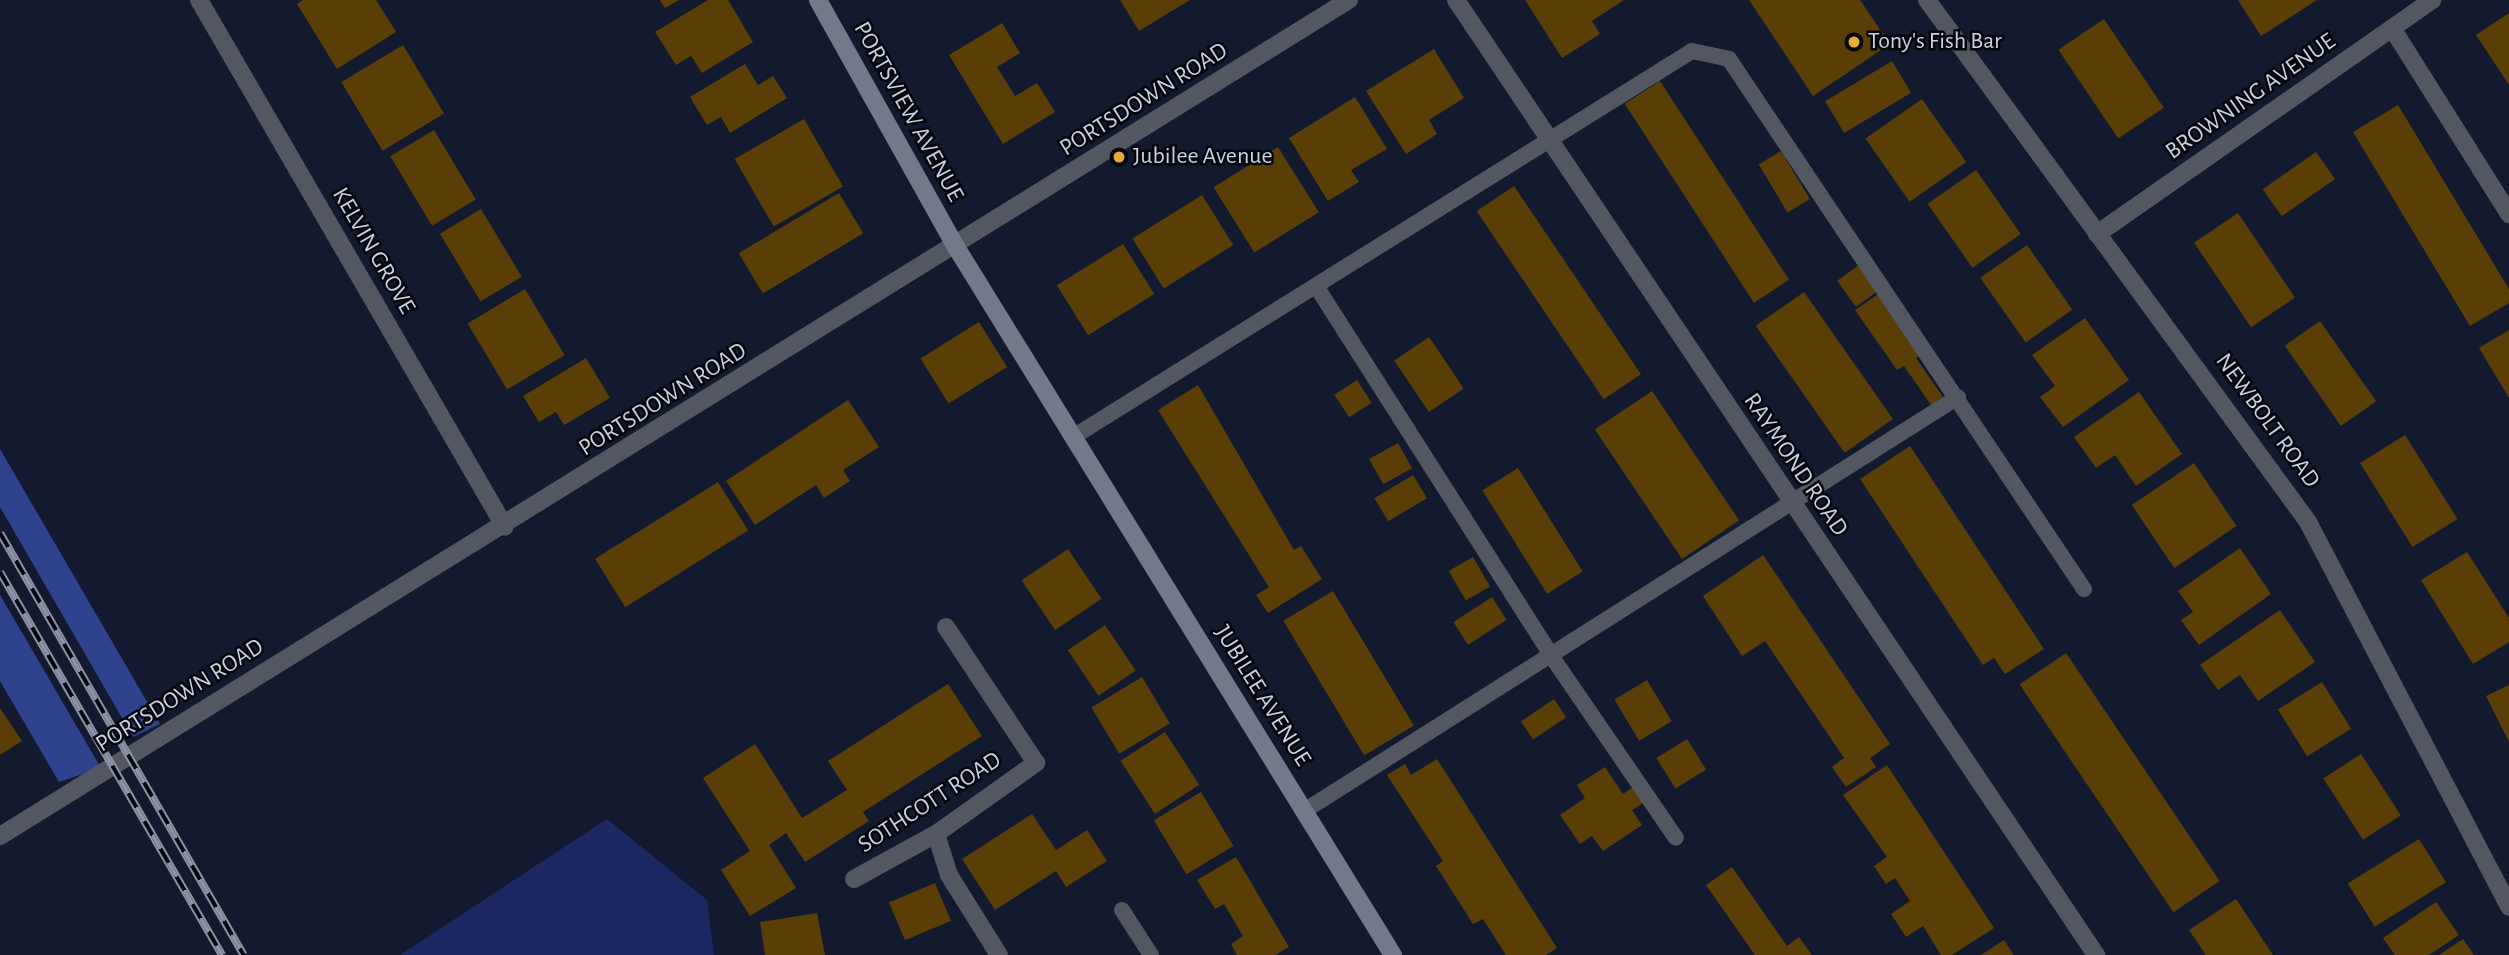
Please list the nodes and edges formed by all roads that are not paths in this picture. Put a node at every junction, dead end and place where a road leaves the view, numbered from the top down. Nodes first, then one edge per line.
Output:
1 (199, 0) edge
2 (818, 0) edge
3 (1349, 0) edge
4 (1456, 0) edge
5 (1927, 0) edge
6 (2433, 0) edge
7 (2392, 28) junction
8 (1546, 136) junction
9 (2509, 214) edge
10 (2097, 234) junction
11 (956, 247) junction
12 (1318, 289) junction
13 (1958, 397) junction
14 (1073, 437) junction
15 (1791, 505) junction
16 (505, 527) junction
17 (2084, 589) dead end
18 (946, 627) dead end
19 (1552, 657) junction
20 (1304, 811) junction
21 (936, 834) junction
22 (0, 836) edge
23 (1676, 838) dead end
24 (854, 879) dead end
25 (2509, 907) edge
26 (1122, 910) dead end
27 (999, 955) edge
28 (1152, 955) edge
29 (1393, 955) edge
30 (2096, 955) edge

1 - 16 street, KELVIN GROVE
2 - 11 street, PORTSVIEW AVENUE
3 - 11 street, PORTSDOWN ROAD
4 - 8 street, RAYMOND ROAD
5 - 10 street, NEWBOLT ROAD
6 - 7 street, BROWNING AVENUE
7 - 9 street
7 - 10 street, BROWNING AVENUE
8 - 12 lane
8 - 13 lane
8 - 15 street, RAYMOND ROAD
10 - 25 street, NEWBOLT ROAD
11 - 14 street, JUBILEE AVENUE
11 - 16 street, PORTSDOWN ROAD
12 - 14 lane
12 - 19 lane
13 - 15 lane
13 - 17 lane
14 - 20 street, JUBILEE AVENUE
15 - 19 lane
15 - 30 street, RAYMOND ROAD
16 - 22 street, PORTSDOWN ROAD
18 - 21 street, SOTHCOTT ROAD
19 - 20 lane
19 - 23 lane
20 - 29 street, JUBILEE AVENUE
21 - 24 street, SOTHCOTT ROAD
21 - 27 street
26 - 28 lane

